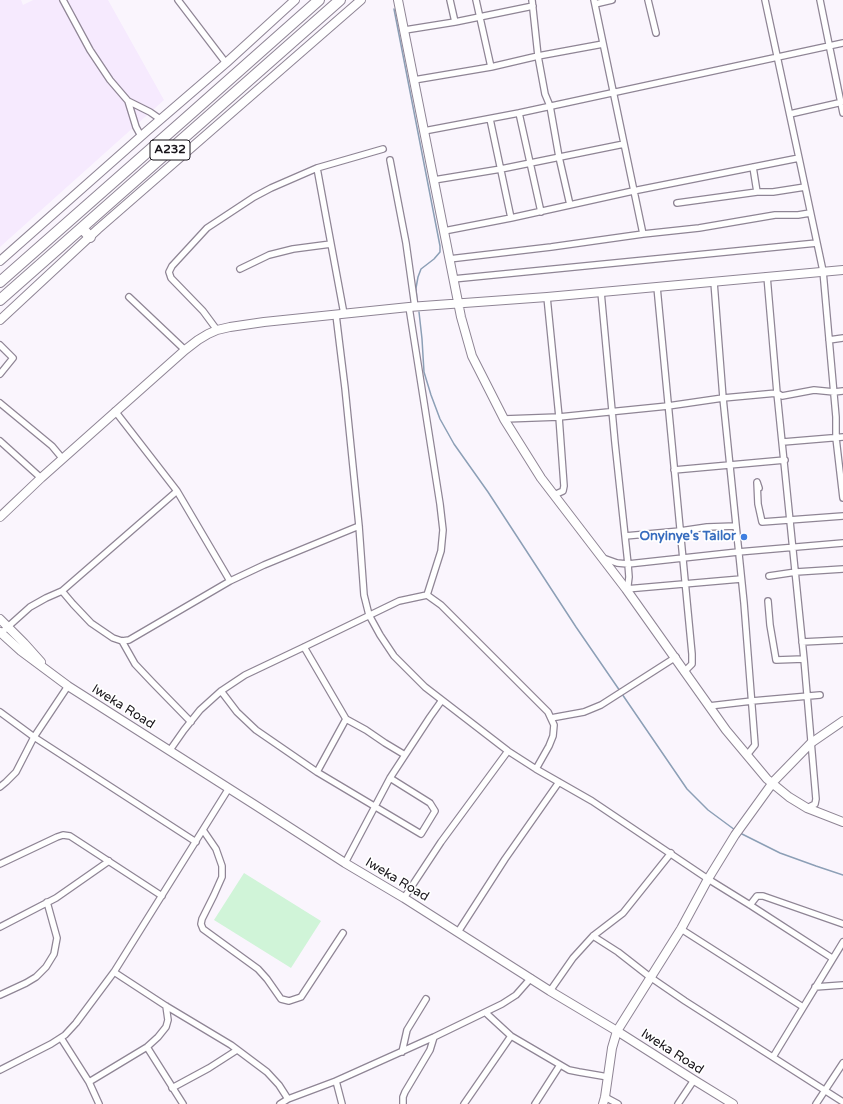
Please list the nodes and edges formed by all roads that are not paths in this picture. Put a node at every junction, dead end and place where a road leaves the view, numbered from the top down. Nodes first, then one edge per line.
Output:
1 (63, 0) edge
2 (178, 0) edge
3 (295, 0) edge
4 (319, 0) edge
5 (340, 0) edge
6 (361, 0) edge
7 (398, 0) edge
8 (450, 0) edge
9 (476, 0) edge
10 (612, 0) edge
11 (648, 0) edge
12 (765, 0) edge
13 (820, 0) edge
14 (594, 2) edge
15 (287, 3) edge
16 (533, 3) edge
17 (480, 17) junction
18 (455, 22) junction
19 (405, 30) junction
20 (656, 33) dead end
21 (843, 43) edge
22 (602, 44) junction
23 (829, 45) junction
24 (538, 56) junction
25 (777, 57) junction
26 (226, 63) junction
27 (491, 67) junction
28 (414, 80) junction
29 (614, 92) junction
30 (128, 101) junction
31 (842, 102) edge
32 (550, 106) junction
33 (519, 113) junction
34 (843, 113) edge
35 (790, 114) junction
36 (160, 119) junction
37 (490, 119) junction
38 (424, 131) junction
39 (141, 136) junction
40 (624, 144) junction
41 (383, 149) dead end
42 (559, 157) junction
43 (799, 158) junction
44 (390, 160) dead end
45 (531, 163) junction
46 (753, 167) junction
47 (317, 168) junction
48 (500, 169) junction
49 (434, 180) junction
50 (805, 187) junction
51 (633, 191) junction
52 (757, 192) junction
53 (677, 203) dead end
54 (570, 205) junction
55 (541, 212) junction
56 (810, 213) junction
57 (511, 218) junction
58 (82, 228) junction
59 (444, 231) junction
60 (643, 234) junction
61 (90, 237) junction
62 (817, 243) junction
63 (330, 244) junction
64 (449, 259) junction
65 (0, 261) edge
66 (240, 269) dead end
67 (843, 270) edge
68 (823, 271) junction
69 (767, 276) junction
70 (453, 279) junction
71 (0, 282) edge
72 (714, 282) junction
73 (656, 287) junction
74 (602, 292) junction
75 (129, 297) dead end
76 (546, 298) junction
77 (0, 300) edge
78 (458, 304) junction
79 (412, 307) junction
80 (340, 314) junction
81 (0, 320) edge
82 (217, 330) junction
83 (843, 338) edge
84 (829, 340) junction
85 (0, 345) edge
86 (185, 350) junction
87 (0, 374) edge
88 (843, 391) edge
89 (834, 392) junction
90 (777, 393) junction
91 (723, 398) junction
92 (0, 403) edge
93 (668, 406) junction
94 (115, 411) junction
95 (613, 412) junction
96 (843, 416) edge
97 (559, 417) junction
98 (836, 417) junction
99 (504, 419) junction
100 (843, 437) edge
101 (836, 438) junction
102 (0, 441) edge
103 (783, 442) junction
104 (62, 458) junction
105 (784, 460) junction
106 (730, 464) junction
107 (674, 470) junction
108 (41, 478) junction
109 (759, 488) dead end
110 (177, 491) junction
111 (554, 495) junction
112 (843, 498) edge
113 (843, 516) edge
114 (0, 518) edge
115 (791, 520) junction
116 (360, 526) junction
117 (736, 526) junction
118 (680, 531) junction
119 (625, 536) junction
120 (843, 542) edge
121 (793, 548) junction
122 (738, 552) junction
123 (601, 558) junction
124 (682, 558) junction
125 (628, 564) junction
126 (843, 569) edge
127 (796, 572) junction
128 (768, 576) dead end
129 (741, 579) junction
130 (230, 581) junction
131 (685, 584) junction
132 (626, 589) junction
133 (62, 591) junction
134 (427, 595) junction
135 (768, 601) dead end
136 (369, 615) junction
137 (0, 619) edge
138 (8, 626) junction
139 (1, 632) edge
140 (843, 640) edge
141 (122, 641) junction
142 (802, 642) junction
143 (304, 647) junction
144 (676, 657) junction
145 (804, 659) junction
146 (684, 672) junction
147 (50, 673) junction
148 (68, 686) junction
149 (221, 691) junction
150 (820, 695) dead end
151 (808, 697) junction
152 (442, 700) junction
153 (752, 701) junction
154 (709, 706) junction
155 (0, 712) edge
156 (551, 718) junction
157 (346, 719) junction
158 (843, 721) edge
159 (191, 722) junction
160 (34, 737) junction
161 (811, 743) junction
162 (170, 750) junction
163 (508, 751) junction
164 (405, 755) junction
165 (747, 755) junction
166 (536, 768) junction
167 (318, 772) junction
168 (390, 778) junction
169 (559, 782) junction
170 (772, 784) junction
171 (0, 786) edge
172 (229, 788) junction
173 (376, 806) junction
174 (808, 808) junction
175 (843, 822) edge
176 (203, 830) junction
177 (196, 842) junction
178 (671, 853) junction
179 (109, 861) junction
180 (345, 863) junction
181 (0, 864) edge
182 (708, 879) junction
183 (162, 896) junction
184 (404, 898) junction
185 (47, 902) junction
186 (750, 905) junction
187 (843, 924) edge
188 (0, 927) edge
189 (681, 930) junction
190 (344, 932) dead end
191 (458, 932) junction
192 (594, 936) junction
193 (843, 942) edge
194 (832, 958) junction
195 (114, 972) junction
196 (650, 977) junction
197 (530, 978) junction
198 (843, 985) edge
199 (815, 987) junction
200 (550, 990) junction
201 (0, 995) edge
202 (426, 999) dead end
203 (166, 1006) junction
204 (803, 1007) junction
205 (486, 1013) junction
206 (617, 1031) junction
207 (511, 1036) junction
208 (434, 1037) junction
209 (61, 1038) junction
210 (147, 1047) junction
211 (237, 1050) junction
212 (402, 1052) junction
213 (773, 1057) junction
214 (843, 1063) edge
215 (560, 1065) junction
216 (1, 1068) edge
217 (608, 1077) junction
218 (694, 1080) junction
219 (336, 1081) junction
220 (89, 1082) junction
221 (172, 1088) junction
222 (825, 1091) junction
223 (288, 1099) junction
224 (604, 1101) edge
225 (843, 1102) edge
226 (99, 1104) edge
227 (182, 1104) edge
228 (280, 1104) edge
229 (342, 1104) edge
230 (404, 1104) edge
231 (464, 1104) edge
232 (535, 1104) edge
233 (618, 1104) edge
234 (678, 1104) edge
235 (733, 1104) edge
236 (816, 1104) edge

1 - 30 street
2 - 26 street
3 - 15 street
4 - 71 highway, A232
5 - 58 highway, A232
6 - 61 street
7 - 19 street
8 - 18 street
9 - 17 street
10 - 14 street
11 - 20 street
12 - 25 street
13 - 23 street
14 - 22 street
15 - 26 street
16 - 17 street
16 - 24 street
17 - 18 street
17 - 27 street
18 - 19 street
19 - 28 street
21 - 23 street
22 - 24 street
22 - 29 street
23 - 25 street
23 - 31 street
24 - 27 street
24 - 32 street
25 - 29 street
25 - 35 street
26 - 36 street
27 - 28 street
28 - 38 street
29 - 32 street
29 - 40 street
30 - 36 street
30 - 39 street
31 - 34 street
31 - 35 street
32 - 33 street
32 - 42 street
33 - 37 street
33 - 45 street
35 - 43 street
36 - 39 street
37 - 38 street
37 - 48 street
38 - 49 street
39 - 65 street
40 - 42 street
40 - 51 street
41 - 47 street
42 - 45 street
42 - 54 street
43 - 46 street
43 - 50 street
44 - 79 street
45 - 48 street
45 - 55 street
46 - 51 street
46 - 52 street
47 - 63 street
47 - 82 street
48 - 49 street
48 - 57 street
49 - 59 street
50 - 52 street
50 - 56 street
51 - 54 street
51 - 60 street
52 - 53 street
54 - 55 street
55 - 57 street
56 - 60 street
56 - 62 street
57 - 59 street
58 - 61 highway
58 - 77 highway, A232
59 - 64 street
60 - 64 street
61 - 81 street
62 - 68 street
62 - 70 street
63 - 66 street
63 - 80 street
64 - 70 street
67 - 68 street
68 - 69 street
68 - 84 street
69 - 72 street
69 - 90 street
70 - 78 street
72 - 73 street
72 - 91 street
73 - 74 street
73 - 93 street
74 - 76 street
74 - 95 street
75 - 86 street
76 - 78 street
76 - 97 street
78 - 79 street
78 - 99 street
79 - 80 street
79 - 134 street
80 - 82 street
80 - 116 street
82 - 86 street
83 - 84 street
84 - 89 street
85 - 87 street
86 - 94 street
88 - 89 street
89 - 90 street
89 - 98 street
90 - 91 street
90 - 103 street
91 - 93 street
91 - 106 street
92 - 104 street
93 - 95 street
93 - 107 street
94 - 104 street
94 - 110 street
95 - 97 street
95 - 119 street
96 - 98 street
97 - 99 street
97 - 111 street
98 - 101 street
99 - 111 street
100 - 101 street
101 - 103 street
101 - 112 street
102 - 108 street
103 - 105 street
104 - 108 street
105 - 106 street
105 - 115 street
106 - 107 street
106 - 117 street
107 - 118 street
108 - 114 street
109 - 115 street
110 - 130 street
110 - 133 street
111 - 123 street
113 - 115 street
115 - 121 street
116 - 130 street
116 - 136 street
117 - 118 street
117 - 122 street
118 - 119 street
118 - 124 street
119 - 125 street
120 - 121 street
121 - 122 street
121 - 127 street
122 - 124 street
122 - 129 street
123 - 125 street
123 - 132 street
124 - 125 street
124 - 131 street
125 - 132 street
126 - 127 street
127 - 128 street
127 - 142 street
129 - 131 street
129 - 153 street
130 - 141 street
131 - 132 street
131 - 146 street
132 - 144 street
133 - 138 street
133 - 141 street
134 - 136 street
134 - 156 street
135 - 145 street
136 - 143 street
136 - 152 street
137 - 138 street
138 - 139 street
138 - 147 street
139 - 147 street
140 - 142 street
141 - 159 street
142 - 145 street
143 - 149 street
143 - 157 street
144 - 146 street
144 - 156 street
145 - 151 street
146 - 154 street
147 - 148 street, Iweka Road
148 - 160 street
148 - 162 street, Iweka Road
149 - 159 street
149 - 167 street
150 - 151 street
151 - 153 street
151 - 161 street
152 - 163 street
152 - 164 street
153 - 154 street
153 - 165 street
154 - 165 street
155 - 160 street
156 - 166 street
157 - 164 street
157 - 167 street
158 - 161 street
159 - 162 street
160 - 171 street
160 - 177 street
161 - 170 street
161 - 174 street
162 - 172 street, Iweka Road
163 - 166 street
163 - 184 street
164 - 168 street
165 - 170 street
166 - 169 street
167 - 173 street
168 - 173 street
168 - 173 street
169 - 178 street
169 - 191 street
170 - 174 street
170 - 182 street
172 - 176 street
172 - 180 street, Iweka Road
173 - 180 street
174 - 175 street
176 - 177 street
176 - 190 street
177 - 183 street
178 - 182 street
178 - 192 street
179 - 181 street
179 - 183 street
179 - 185 street
180 - 184 street, Iweka Road
182 - 186 street
182 - 189 street
183 - 195 street
184 - 191 street, Iweka Road
185 - 188 street
185 - 201 street
186 - 187 street
186 - 194 street
189 - 196 street
189 - 204 street
191 - 197 street, Iweka Road
192 - 196 street
192 - 200 street
193 - 194 street
194 - 199 street
195 - 203 street
195 - 209 street
196 - 206 street
196 - 213 street
197 - 200 street, Iweka Road
197 - 205 street
198 - 199 street
199 - 204 street
200 - 206 street, Iweka Road
202 - 212 street
203 - 210 street
203 - 211 street
204 - 213 street
205 - 207 street
205 - 208 street
206 - 217 street
206 - 218 street, Iweka Road
207 - 215 street
207 - 231 street
208 - 212 street
208 - 230 street
209 - 216 street
209 - 220 street
210 - 220 street
210 - 221 street
211 - 221 street
211 - 223 street
212 - 219 street
213 - 222 street
214 - 222 street
215 - 217 street
215 - 232 street
217 - 224 street
218 - 234 street
218 - 235 street, Iweka Road
219 - 223 street
219 - 229 street
220 - 226 street
221 - 227 street
222 - 225 street
222 - 236 street
223 - 228 street
224 - 233 street

